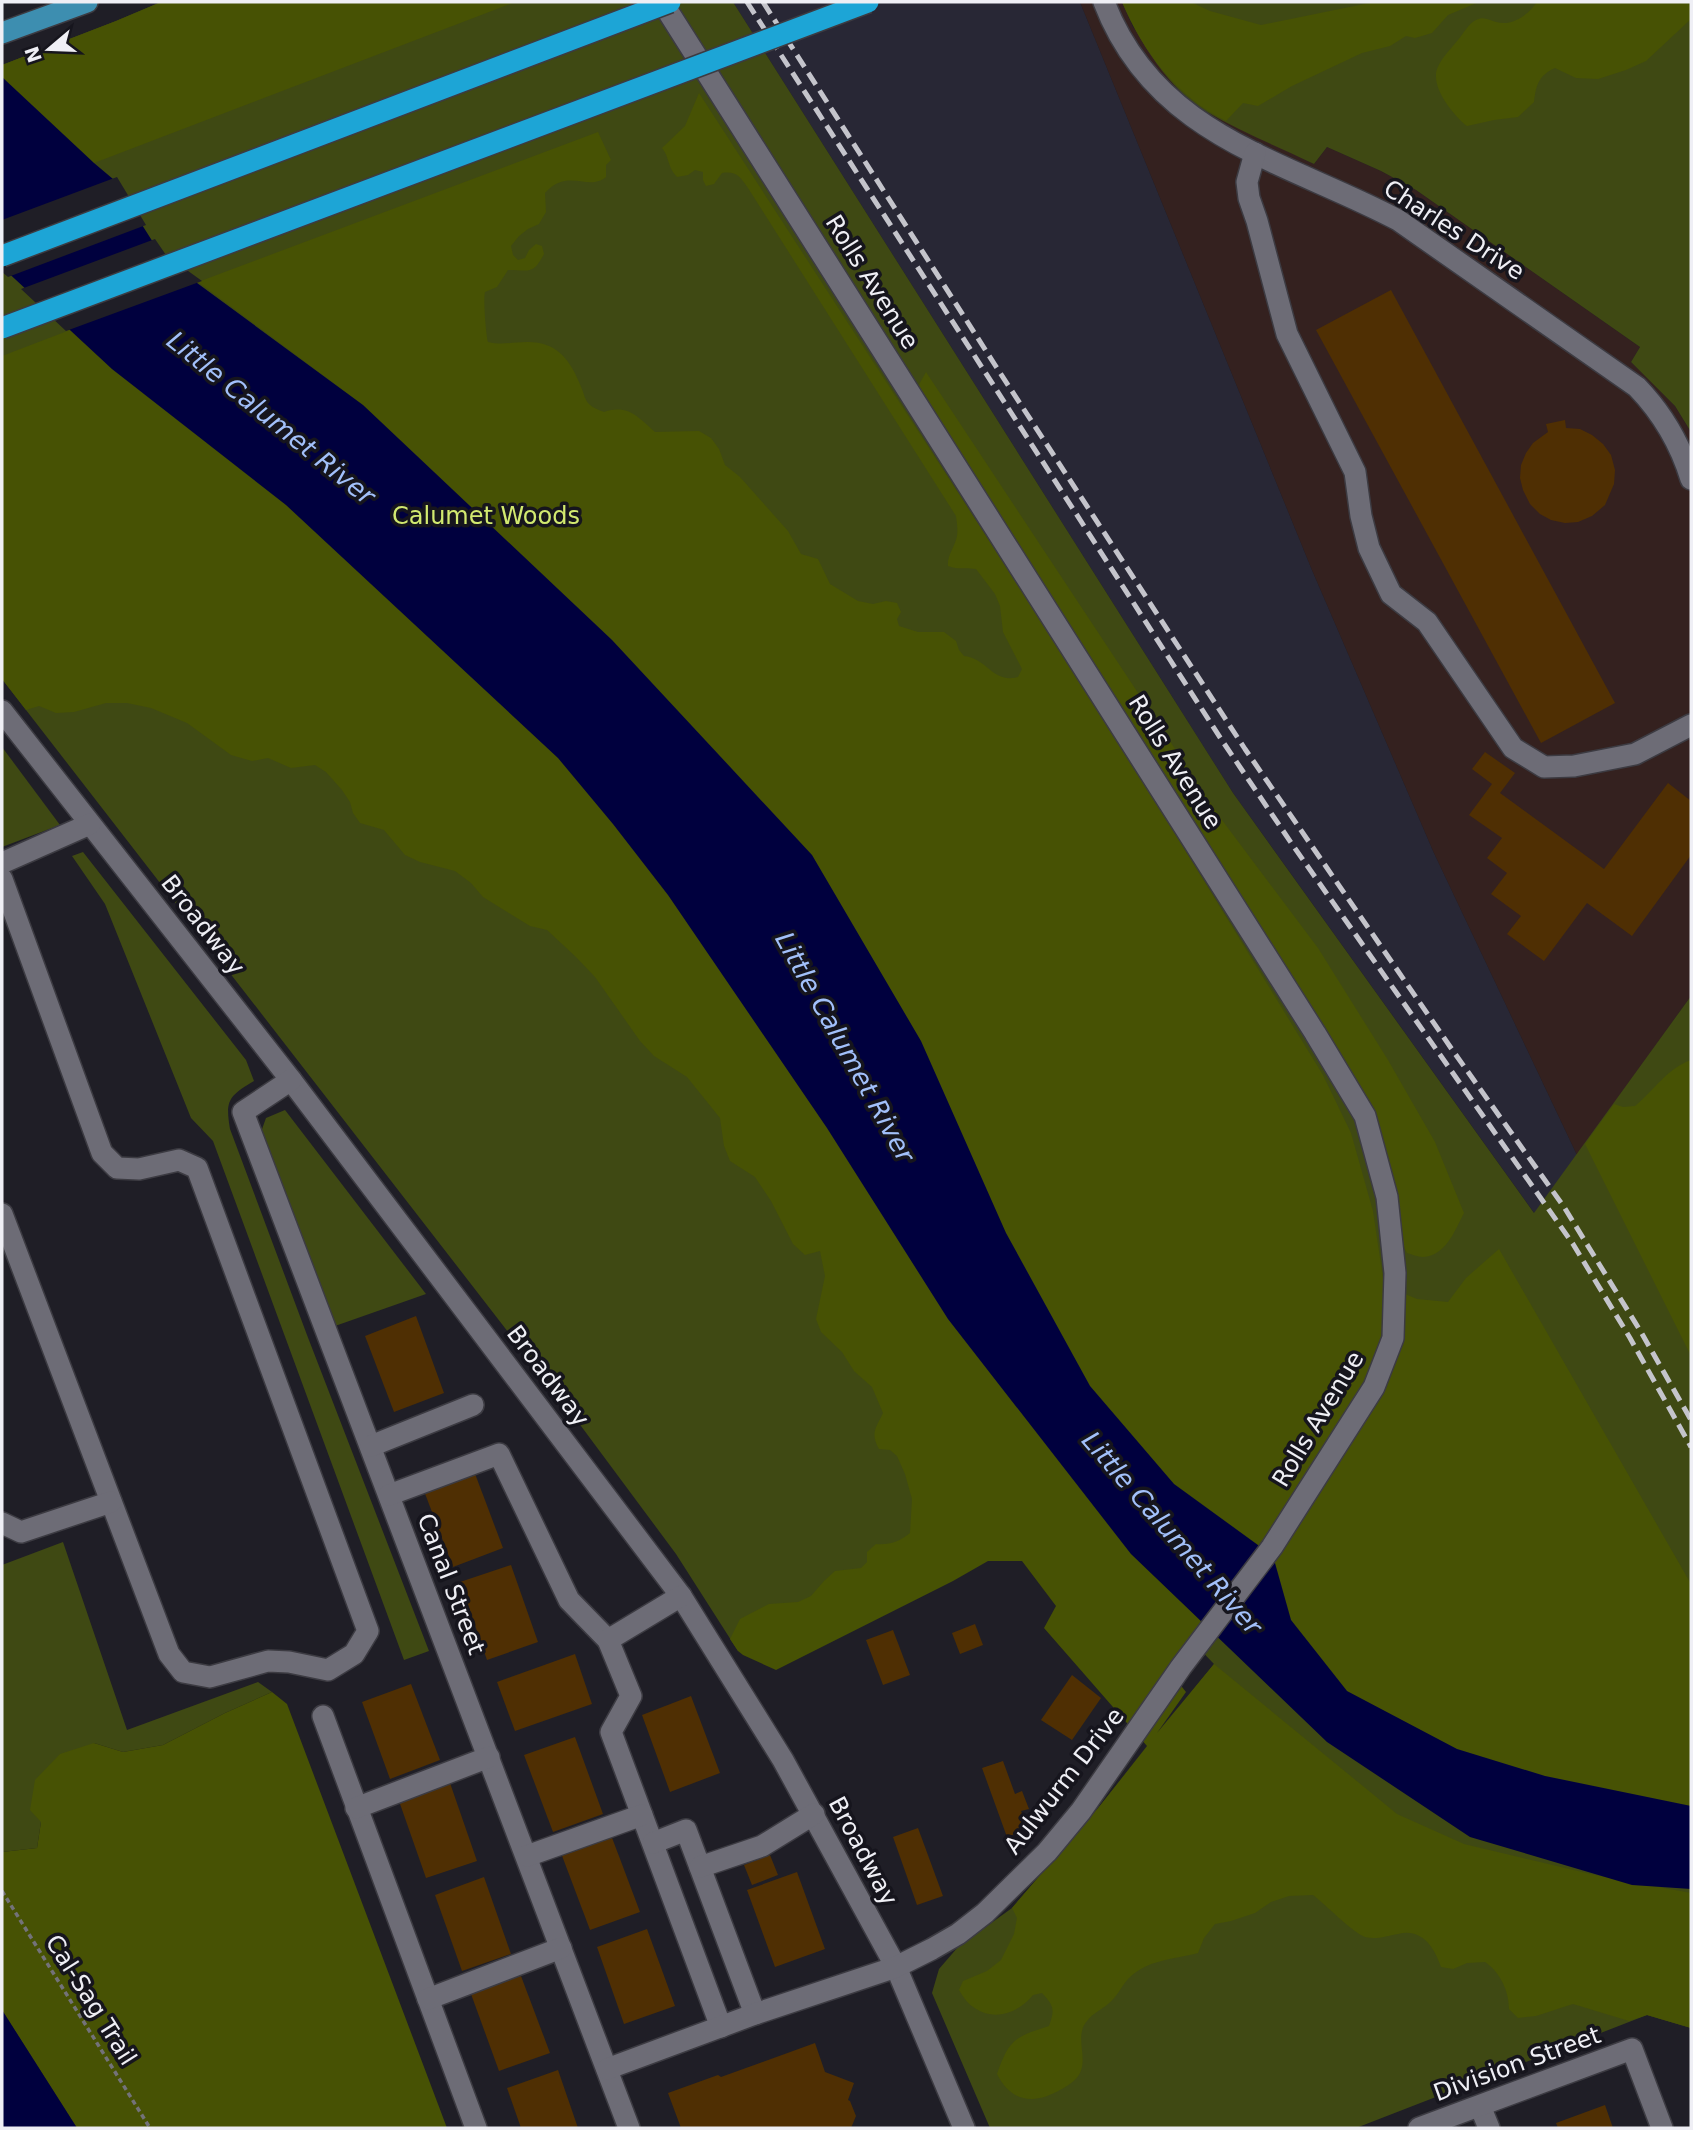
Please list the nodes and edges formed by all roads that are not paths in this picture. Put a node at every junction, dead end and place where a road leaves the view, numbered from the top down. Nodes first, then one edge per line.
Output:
1 (87, 2) edge
2 (662, 2) edge
3 (670, 2) edge
4 (868, 2) edge
5 (1104, 2) edge
6 (12, 29) edge
7 (1255, 153) junction
8 (2, 256) edge
9 (2, 328) edge
10 (1691, 479) edge
11 (2, 711) edge
12 (1691, 725) edge
13 (90, 824) junction
14 (2, 863) edge
15 (2, 880) edge
16 (291, 1080) junction
17 (2, 1214) edge
18 (473, 1405) dead end
19 (371, 1446) junction
20 (389, 1495) junction
21 (111, 1502) junction
22 (2, 1523) edge
23 (1272, 1547) joint
24 (681, 1596) junction
25 (608, 1640) junction
26 (323, 1716) dead end
27 (489, 1757) junction
28 (356, 1808) junction
29 (814, 1814) junction
30 (642, 1815) junction
31 (653, 1843) junction
32 (527, 1856) junction
33 (701, 1867) junction
34 (561, 1948) junction
35 (896, 1967) junction
36 (428, 1999) junction
37 (755, 2014) junction
38 (721, 2027) junction
39 (607, 2069) junction
40 (1480, 2106) junction
41 (476, 2128) edge
42 (629, 2128) edge
43 (964, 2128) edge
44 (1419, 2128) edge
45 (1489, 2128) edge
46 (1662, 2128) edge

1 - 6 main road
2 - 23 street, Rolls Avenue
3 - 8 highway, bridge
4 - 9 highway, bridge
5 - 7 street, Charles Drive
7 - 10 street, Charles Drive
7 - 12 street
11 - 13 street, Broadway
13 - 14 street
13 - 16 street, Broadway
15 - 21 street
16 - 19 street, Canal Street
16 - 24 street, Broadway
17 - 21 street
18 - 19 street
19 - 20 street, Canal Street
20 - 25 street
20 - 27 street, Canal Street
21 - 22 street
23 - 35 street, Aulwurm Drive
24 - 25 street
24 - 29 street, Broadway
25 - 30 street
26 - 28 street
27 - 28 street
27 - 32 street, Canal Street
28 - 36 street
29 - 33 street
29 - 35 street, Broadway
30 - 31 street
30 - 32 street
31 - 33 street
31 - 38 street
32 - 34 street, Canal Street
33 - 37 street
34 - 36 street
34 - 39 street, Canal Street
35 - 37 street, Aulwurm Drive
35 - 43 street, Broadway
36 - 41 street
37 - 38 street, Aulwurm Drive
38 - 39 street, Aulwurm Drive
39 - 42 street, Canal Street
40 - 44 street, Division Street
40 - 45 street
40 - 46 street, Division Street

